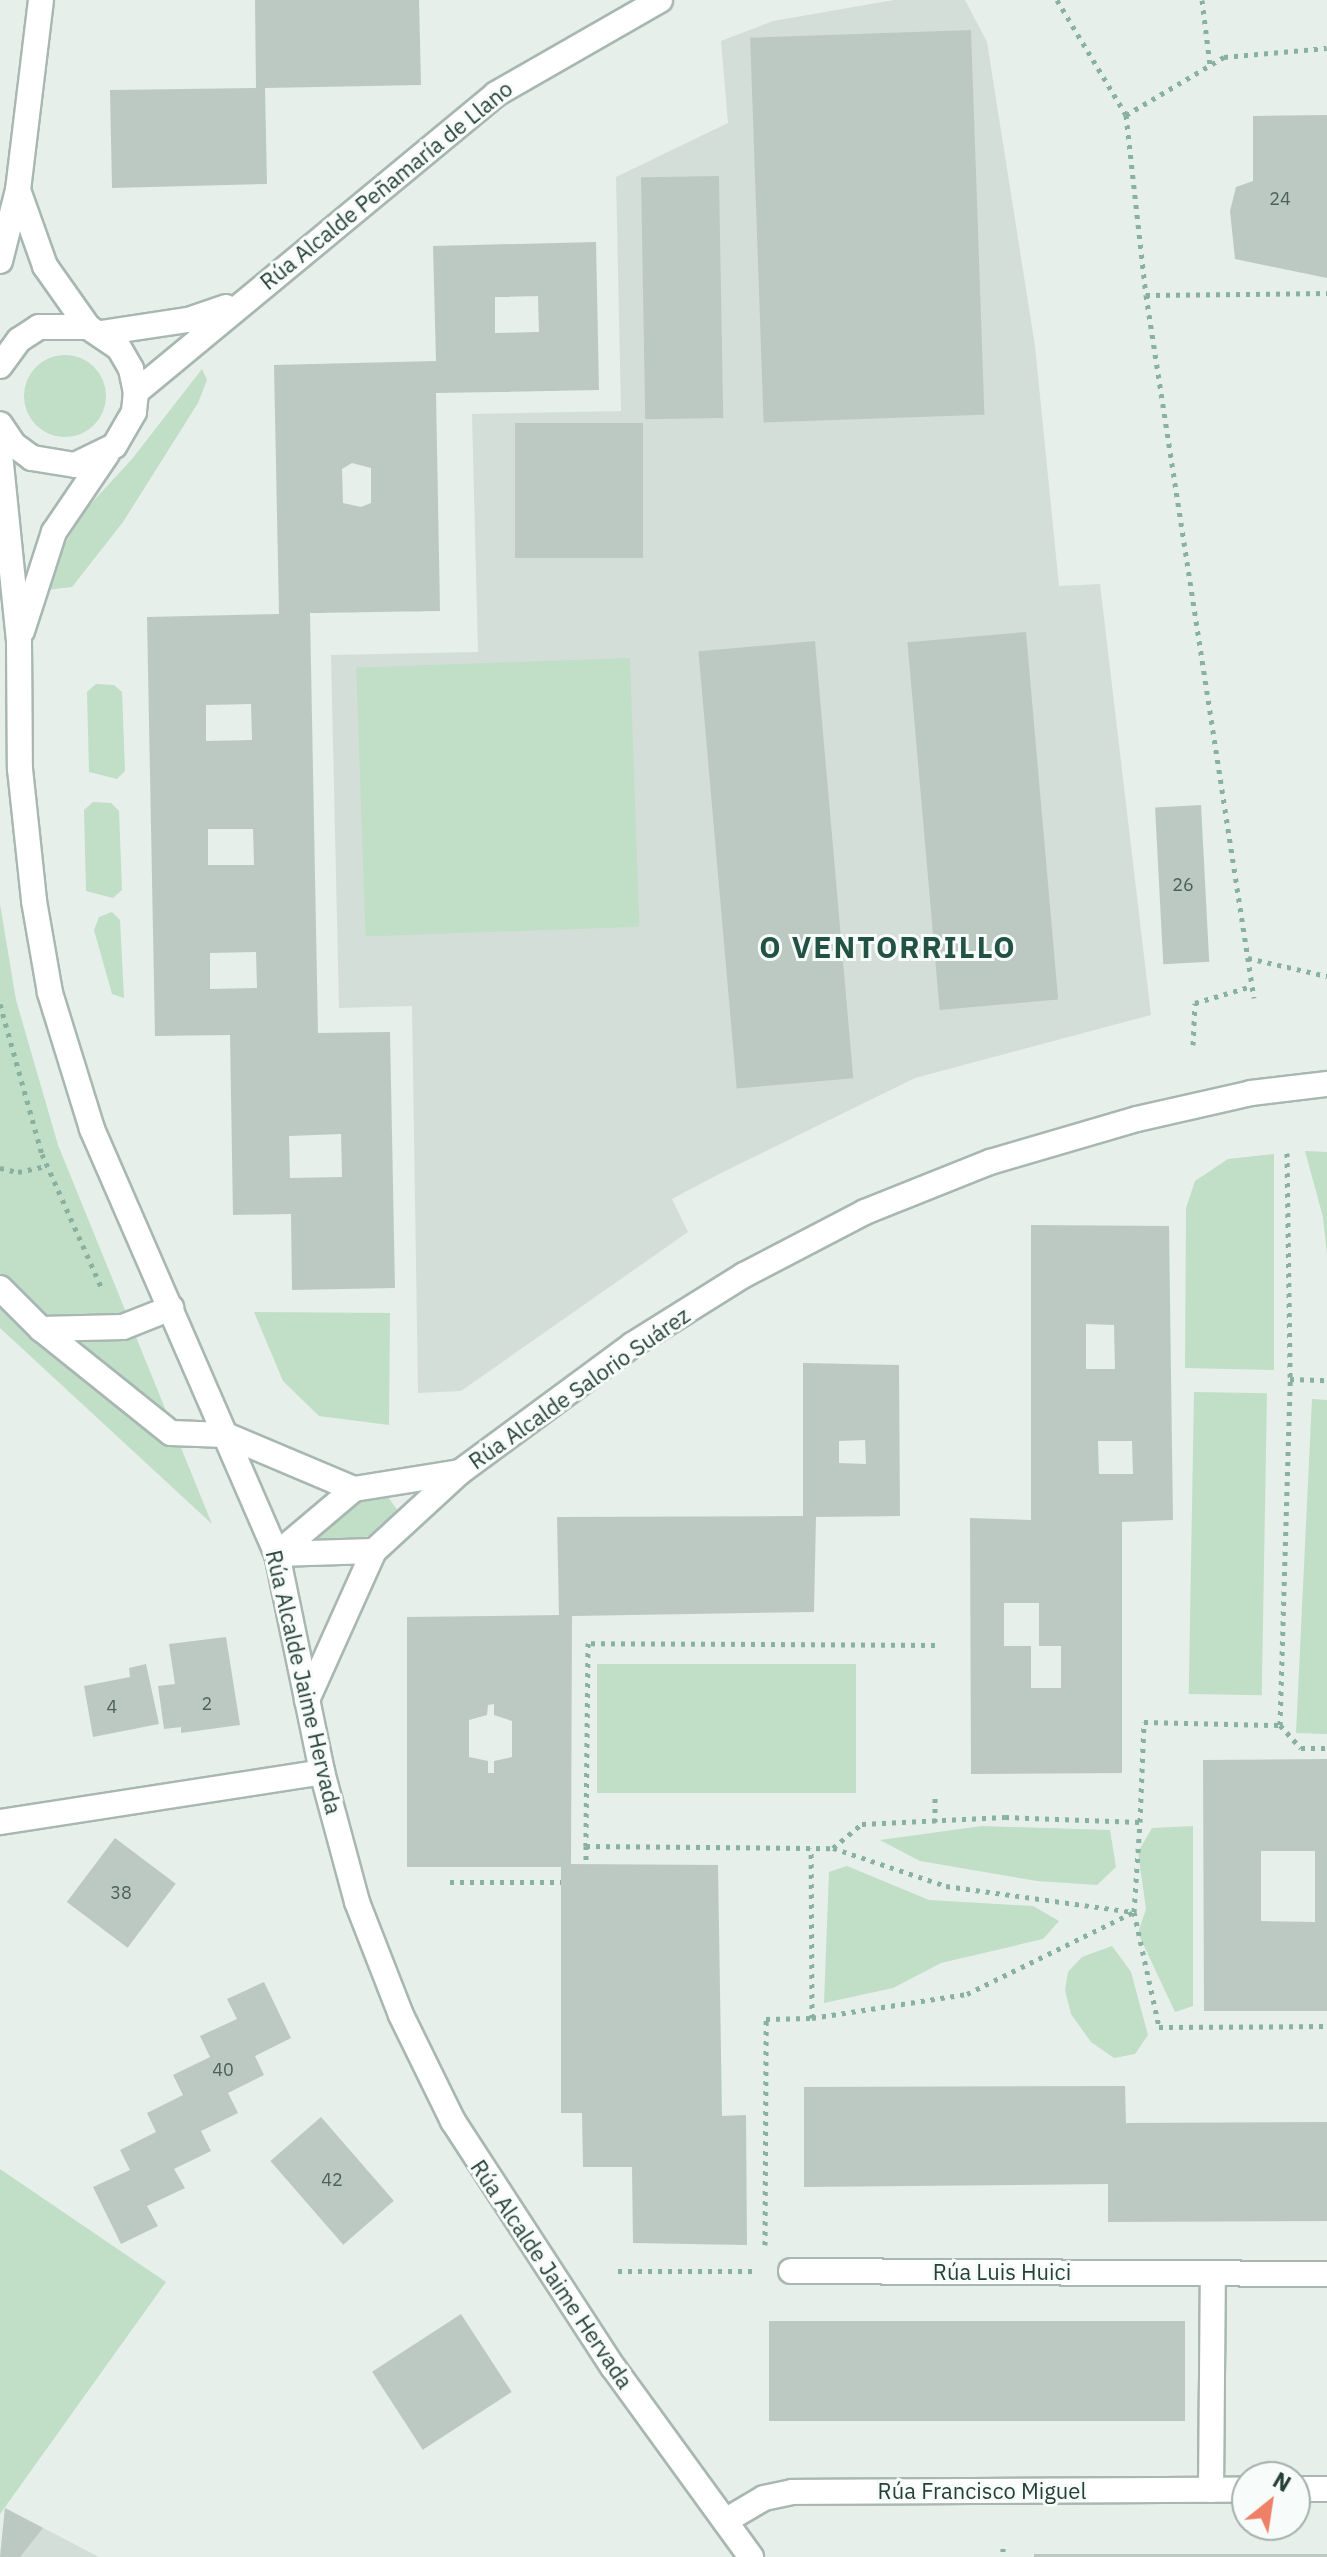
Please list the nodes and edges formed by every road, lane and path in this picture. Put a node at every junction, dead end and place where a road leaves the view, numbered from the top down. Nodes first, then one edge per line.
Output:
1 (41, 0) edge
2 (660, 0) edge
3 (1057, 0) edge
4 (1202, 0) edge
5 (1327, 48) edge
6 (1210, 65) junction
7 (1126, 115) junction
8 (18, 190) junction
9 (0, 261) edge
10 (1327, 293) edge
11 (1146, 295) junction
12 (240, 302) junction
13 (95, 330) junction
14 (0, 366) edge
15 (136, 392) junction
16 (0, 424) edge
17 (114, 446) junction
18 (0, 454) edge
19 (19, 641) junction
20 (1248, 958) junction
21 (1327, 976) edge
22 (1252, 986) junction
23 (1254, 998) dead end
24 (0, 1004) edge
25 (1193, 1045) dead end
26 (1327, 1084) edge
27 (1287, 1153) dead end
28 (47, 1166) junction
29 (0, 1168) edge
30 (0, 1288) edge
31 (108, 1300) dead end
32 (171, 1308) junction
33 (41, 1329) junction
34 (1290, 1379) junction
35 (1327, 1380) edge
36 (226, 1435) junction
37 (460, 1472) junction
38 (354, 1489) junction
39 (374, 1551) junction
40 (277, 1554) junction
41 (935, 1645) dead end
42 (307, 1700) junction
43 (1280, 1725) junction
44 (1327, 1748) edge
45 (322, 1772) junction
46 (935, 1797) dead end
47 (0, 1822) edge
48 (935, 1822) junction
49 (1140, 1822) junction
50 (586, 1846) junction
51 (811, 1848) junction
52 (833, 1848) junction
53 (586, 1865) dead end
54 (450, 1882) dead end
55 (561, 1882) dead end
56 (1134, 1912) junction
57 (812, 2018) junction
58 (1327, 2026) edge
59 (618, 2271) dead end
60 (765, 2271) junction
61 (791, 2271) joint
62 (1213, 2274) junction
63 (1327, 2274) edge
64 (1211, 2490) junction
65 (1231, 2490) edge
66 (725, 2521) junction
67 (1003, 2548) dead end
68 (751, 2557) edge
69 (1003, 2557) edge

1 - 8 street
2 - 12 street, Rúa Alcalde Peñamaría de Llano
3 - 7 path
4 - 6 path
5 - 6 path
6 - 7 path
7 - 11 path
8 - 9 street
8 - 13 street
10 - 11 path
11 - 20 path
12 - 13 street, Rúa Alcalde Peñamaría de Llano
12 - 15 street, Rúa Alcalde Peñamaría de Llano
13 - 14 street
13 - 15 street
15 - 17 street, Rúa Alcalde Jaime Hervada
16 - 17 street
17 - 19 street, Rúa Alcalde Jaime Hervada
18 - 19 street, Rúa Alcalde Jaime Hervada
19 - 32 street, Rúa Alcalde Jaime Hervada
20 - 21 path
20 - 22 path
22 - 23 path
22 - 25 path
24 - 28 path
26 - 37 street, Rúa Alcalde Salorio Suárez
27 - 34 path
28 - 29 path
28 - 31 path
30 - 33 street
32 - 33 street
32 - 36 street, Rúa Alcalde Jaime Hervada
33 - 36 street
34 - 35 path
34 - 43 path
36 - 38 street
36 - 40 street, Rúa Alcalde Jaime Hervada
37 - 38 street, Rúa Alcalde Salorio Suárez
37 - 39 street, Rúa Alcalde Salorio Suárez
38 - 40 street
39 - 40 street
39 - 42 street, Rúa Alcalde Salorio Suárez
40 - 42 street, Rúa Alcalde Jaime Hervada
41 - 50 path
42 - 45 street, Rúa Alcalde Jaime Hervada
43 - 44 path
43 - 49 path
45 - 47 street
45 - 66 street, Rúa Alcalde Jaime Hervada
46 - 48 path
48 - 49 path
48 - 52 path
49 - 56 path
50 - 51 path
50 - 53 path
51 - 52 path
51 - 57 path
52 - 56 path
54 - 55 path
56 - 57 path
56 - 58 path
57 - 60 path
59 - 60 path
60 - 61 path
61 - 62 street, Rúa Luis Huici
62 - 63 street, Rúa Luis Huici
62 - 64 street
64 - 65 street, Rúa Francisco Miguel
64 - 66 street, Rúa Francisco Miguel
66 - 68 street, Rúa Alcalde Jaime Hervada
67 - 69 path

